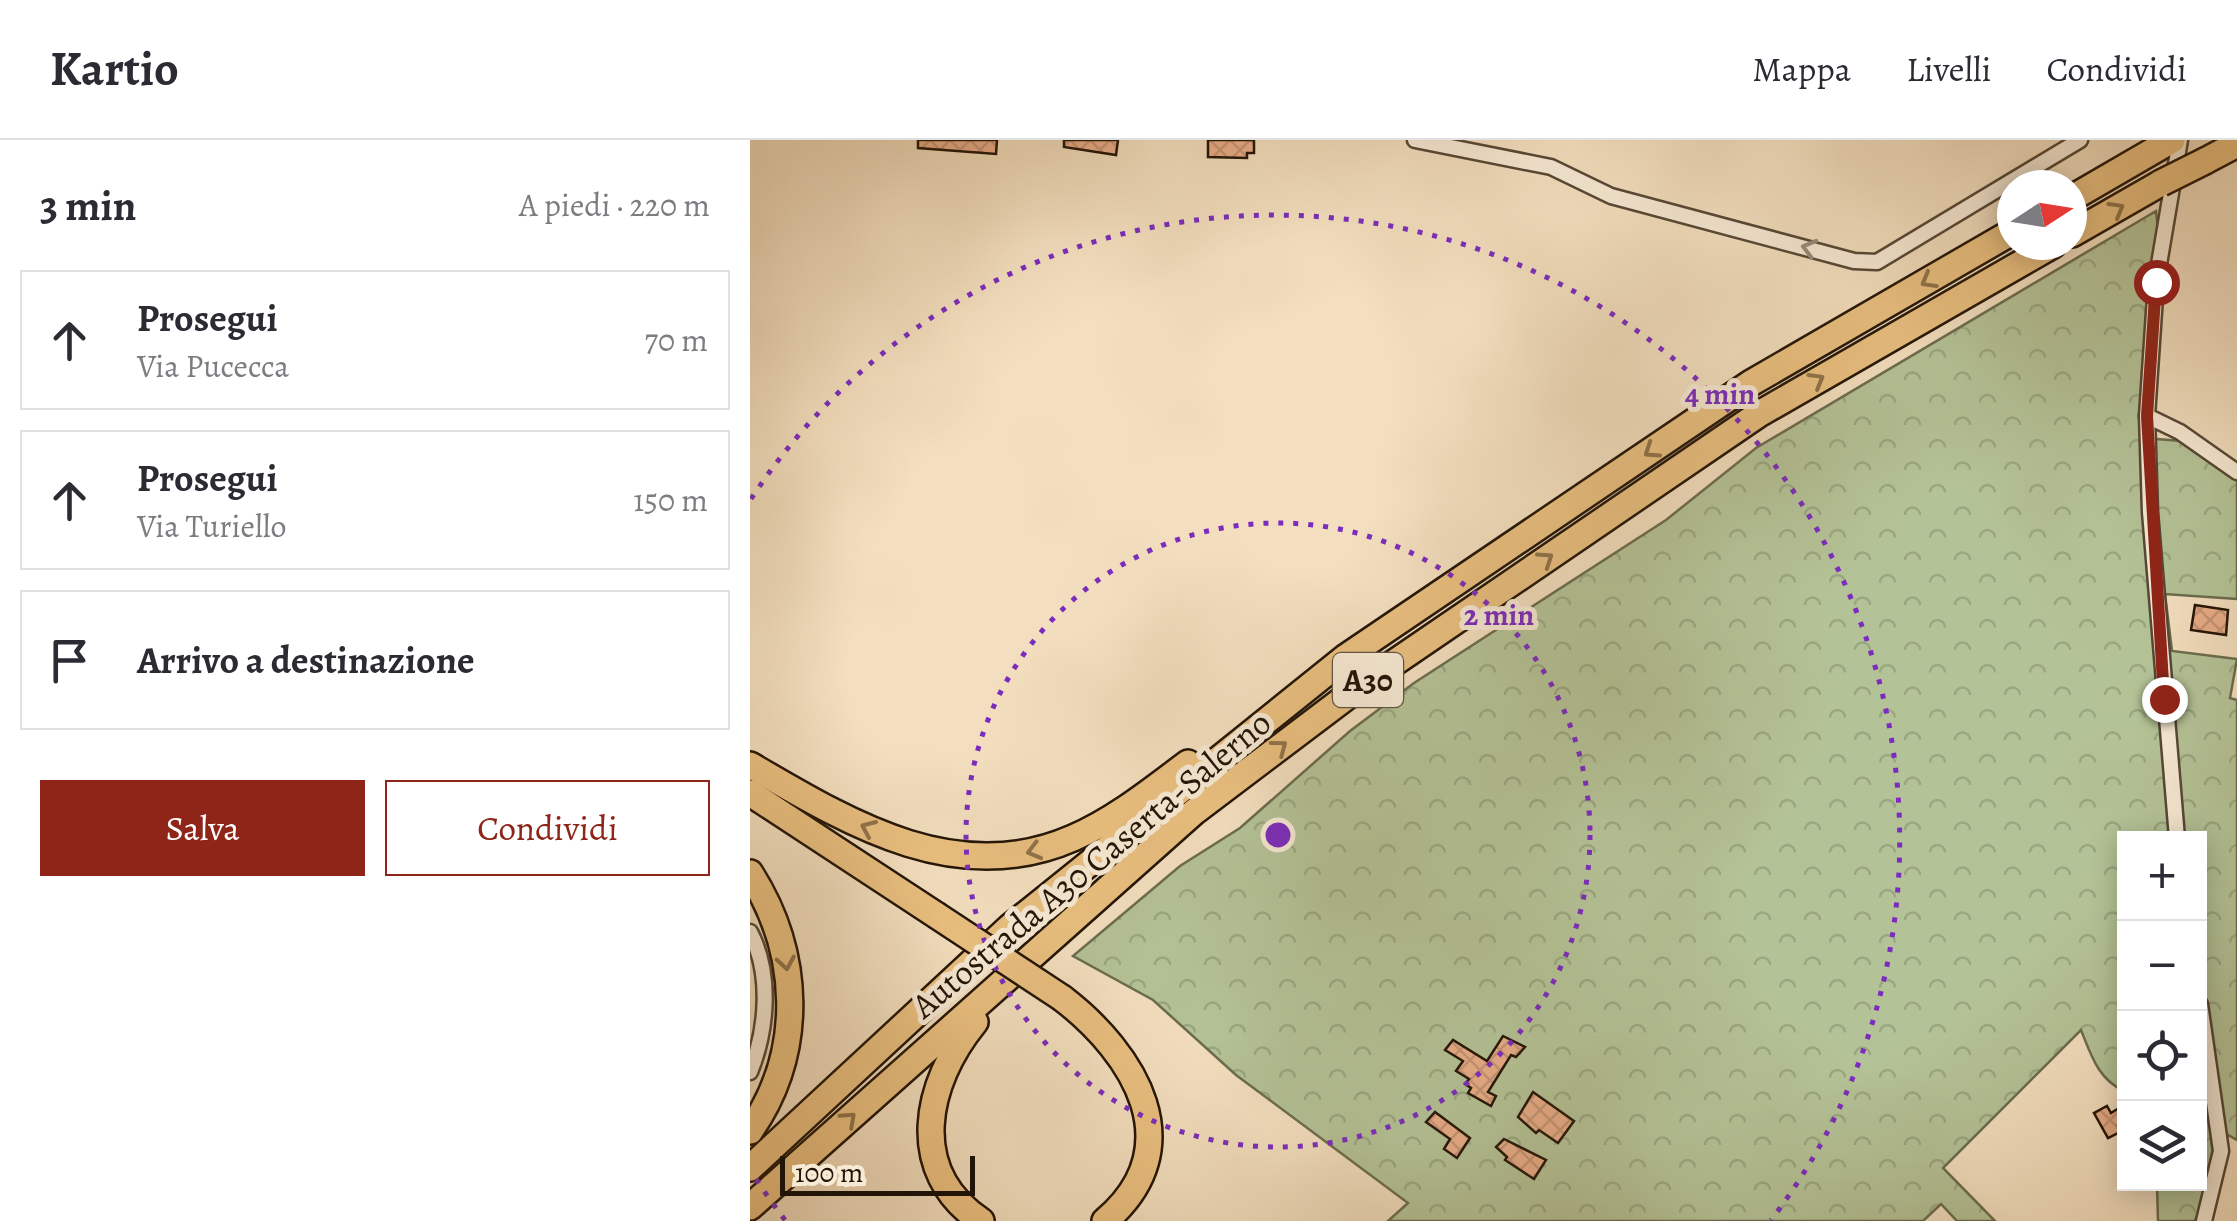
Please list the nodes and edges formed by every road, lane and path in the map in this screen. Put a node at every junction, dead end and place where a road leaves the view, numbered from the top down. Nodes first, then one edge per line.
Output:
1 (1415, 140) edge
2 (2080, 140) edge
3 (2172, 142) edge
4 (2237, 144) edge
5 (2087, 190) edge
6 (2087, 225) edge
7 (1997, 241) edge
8 (2027, 260) edge
9 (2147, 416) junction
10 (2237, 472) edge
11 (1298, 696) junction
12 (750, 765) edge
13 (750, 792) edge
14 (750, 806) edge
15 (1194, 812) junction
16 (2175, 831) edge
17 (750, 873) edge
18 (932, 920) junction
19 (750, 932) edge
20 (1058, 1002) junction
21 (2201, 1011) edge
22 (750, 1072) edge
23 (750, 1131) edge
24 (750, 1168) edge
25 (750, 1207) edge
26 (981, 1221) edge
27 (1084, 1221) edge
28 (1104, 1221) edge
29 (2204, 1221) edge

2 -> 1 street
3 - 5 highway
3 - 9 street
6 -> 4 highway, bridge
7 -> 11 highway, Autostrada A30 Caserta-Salerno / A30
15 -> 8 highway, Autostrada A30 Caserta-Salerno / A30
9 - 10 street
9 - 16 street
11 -> 12 highway
11 - 24 highway, Autostrada A30 Caserta-Salerno / A30
13 - 18 highway
14 - 18 highway
25 -> 15 highway, Autostrada A30 Caserta-Salerno / A30
15 - 26 highway
17 -> 23 highway
18 - 20 highway
19 - 22 street
20 - 27 highway
20 - 28 highway
21 - 29 street

